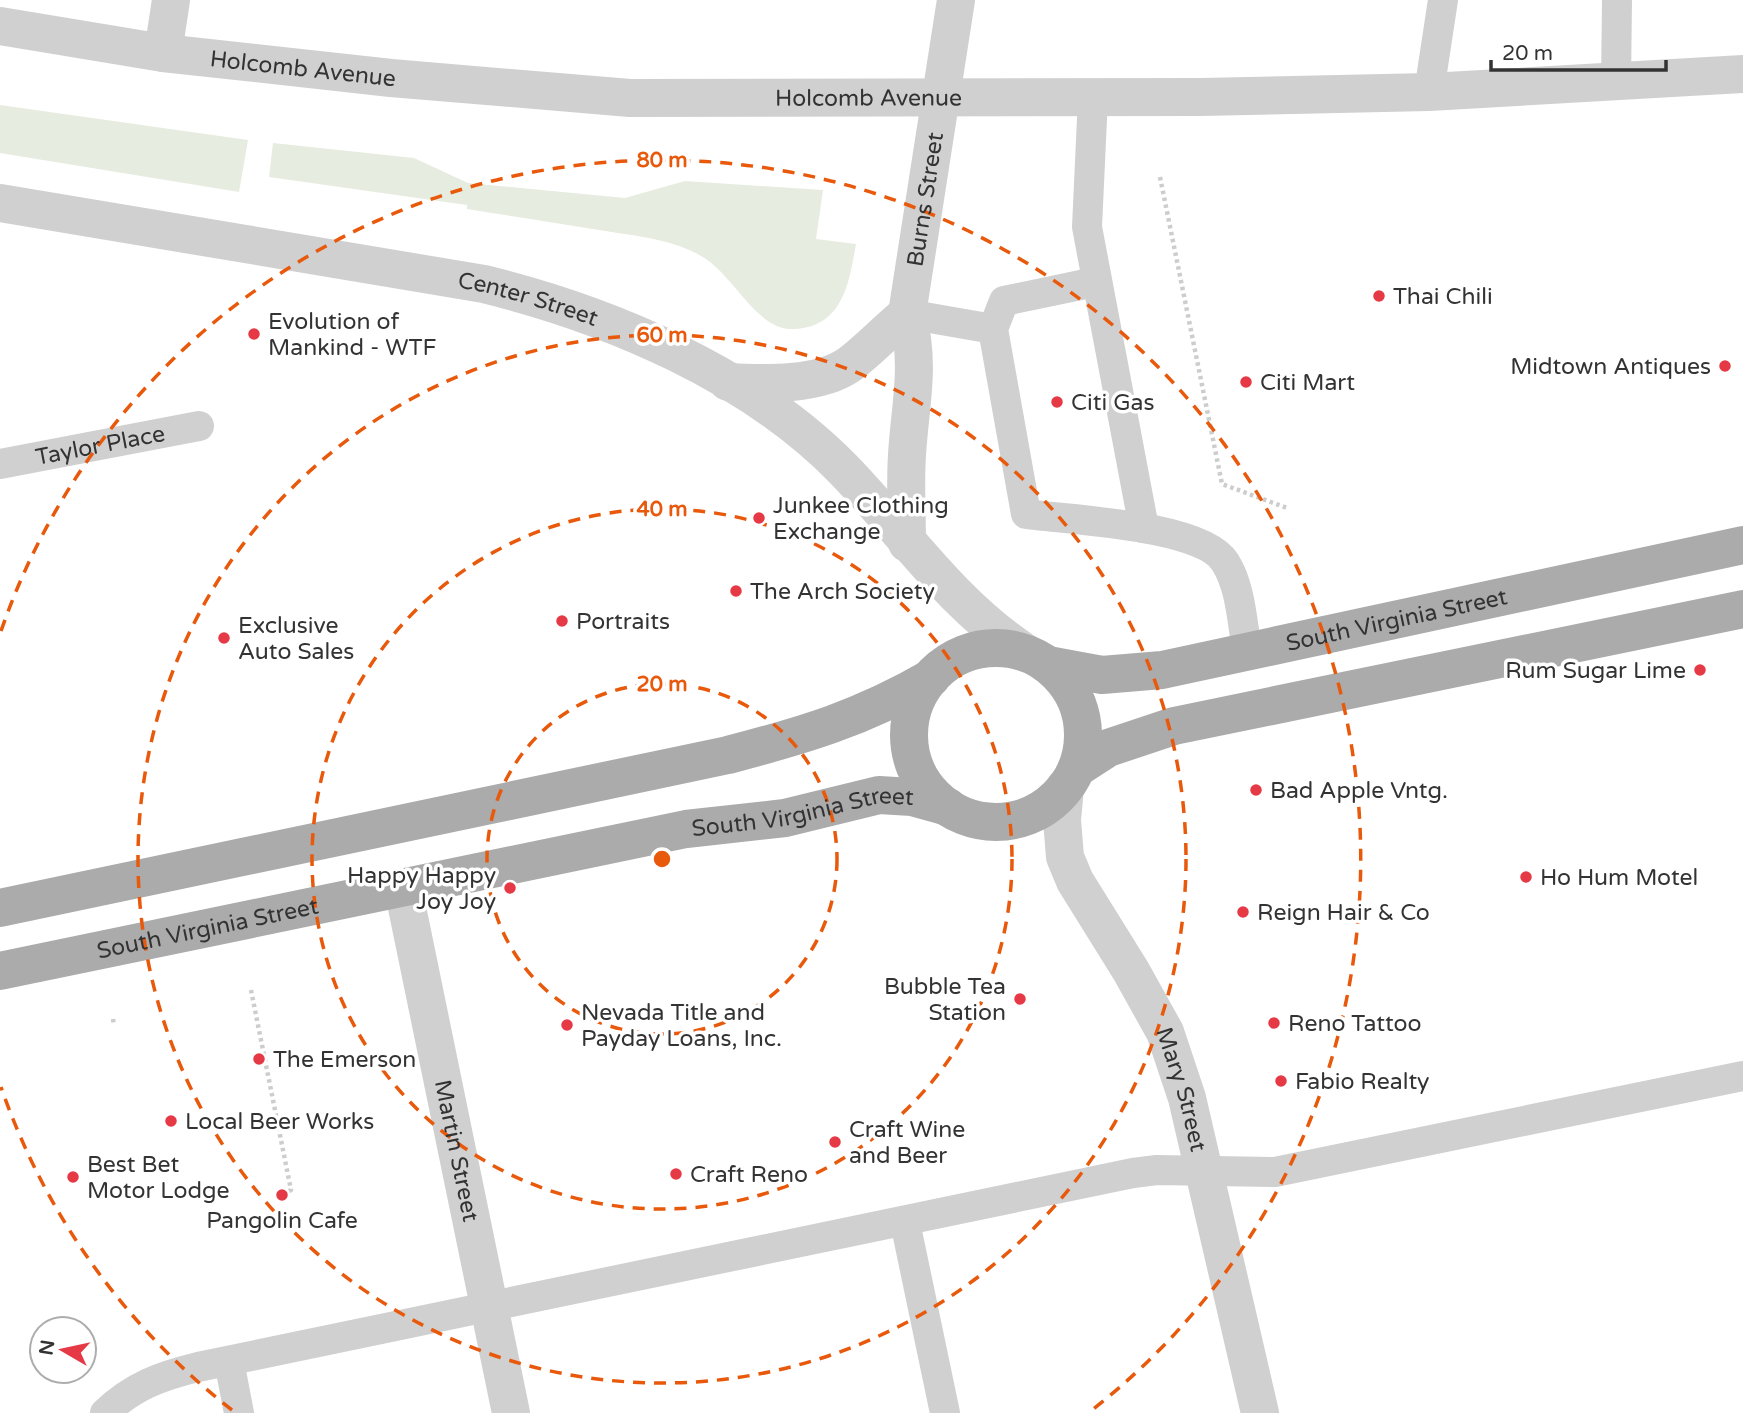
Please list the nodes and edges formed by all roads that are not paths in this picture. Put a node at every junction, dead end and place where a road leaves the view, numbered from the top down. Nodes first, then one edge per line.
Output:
1 (171, 0) edge
2 (956, 0) edge
3 (1443, 0) edge
4 (1617, 0) edge
5 (0, 26) edge
6 (163, 53) junction
7 (1743, 74) edge
8 (1616, 83) junction
9 (1429, 92) junction
10 (941, 96) junction
11 (1093, 97) junction
12 (0, 203) edge
13 (1095, 282) junction
14 (907, 314) junction
15 (993, 329) junction
16 (727, 382) junction
17 (199, 426) dead end
18 (0, 464) edge
19 (1144, 528) junction
20 (907, 542) junction
21 (1743, 545) edge
22 (1743, 609) edge
23 (1247, 650) junction
24 (1036, 658) junction
25 (931, 678) junction
26 (1071, 778) junction
27 (948, 807) junction
28 (403, 888) junction
29 (0, 908) edge
30 (0, 971) edge
31 (1743, 1076) edge
32 (1204, 1170) junction
33 (905, 1222) junction
34 (489, 1308) junction
35 (229, 1361) junction
36 (105, 1413) edge
37 (239, 1413) edge
38 (511, 1413) edge
39 (945, 1413) edge
40 (1260, 1413) edge

1 - 6 street
2 - 10 street, Burns Street
3 - 9 lane
4 - 8 lane
5 - 6 street, Holcomb Avenue
6 - 10 street, Holcomb Avenue
7 - 8 street, Holcomb Avenue
8 - 9 street, Holcomb Avenue
9 - 11 street, Holcomb Avenue
10 - 11 street, Holcomb Avenue
10 - 14 street, Burns Street
11 - 13 lane
12 - 16 street, Center Street
13 - 15 lane
13 - 19 lane
14 - 15 lane
14 - 16 street
14 - 20 street, Burns Street
15 - 19 lane
16 - 20 street, Center Street
17 - 18 lane, Taylor Place
19 - 23 lane
20 - 24 street, Center Street
21 - 23 main road, South Virginia Street
22 - 26 main road
23 - 24 main road, South Virginia Street
24 - 25 main road
24 - 26 main road
25 - 27 main road
25 - 29 main road
26 - 27 main road
26 - 32 street, Mary Street
27 - 28 main road, South Virginia Street
28 - 30 main road, South Virginia Street
28 - 34 street, Martin Street
31 - 32 lane
32 - 33 lane
32 - 40 street, Mary Street
33 - 34 lane
33 - 39 lane
34 - 35 lane
34 - 38 street, Martin Street
35 - 36 lane
35 - 37 lane

